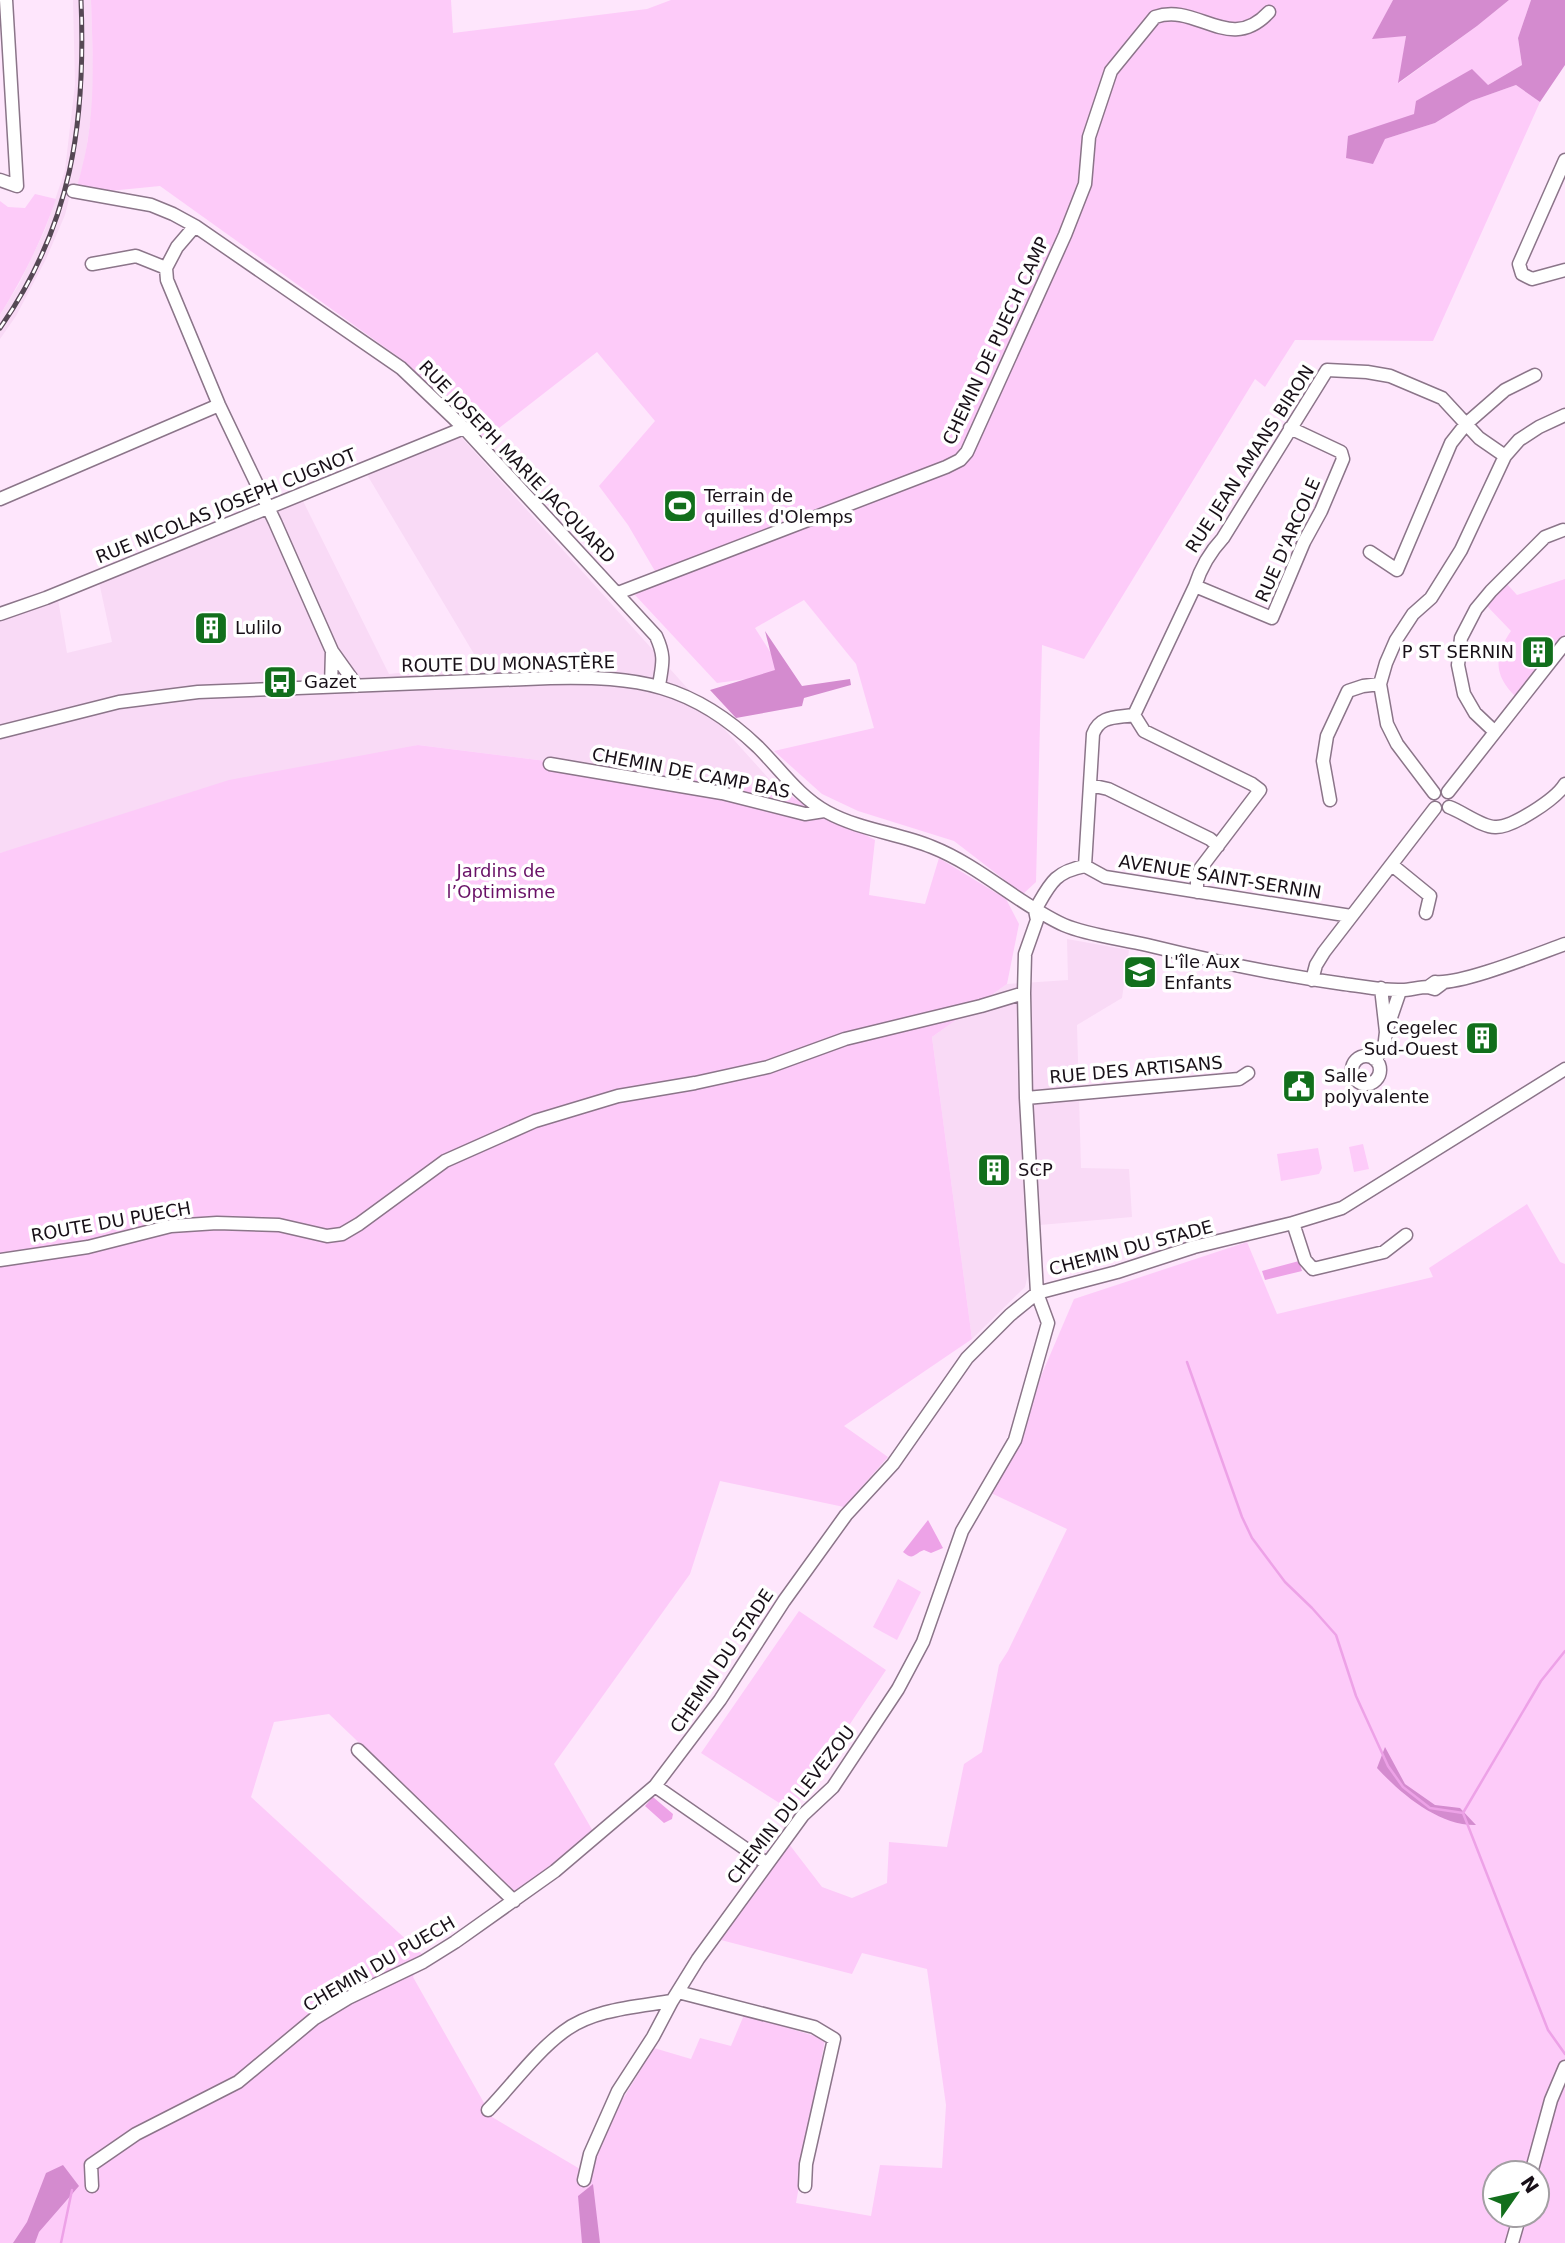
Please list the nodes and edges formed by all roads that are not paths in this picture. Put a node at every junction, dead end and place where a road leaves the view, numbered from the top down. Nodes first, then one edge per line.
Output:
1 (6, 0) edge
2 (1269, 12) dead end
3 (1565, 160) edge
4 (0, 180) edge
5 (73, 191) dead end
6 (195, 226) junction
7 (92, 264) dead end
8 (166, 268) junction
9 (1565, 270) edge
10 (1535, 375) dead end
11 (219, 405) junction
12 (1564, 417) edge
13 (1466, 424) junction
14 (464, 428) junction
15 (1290, 428) junction
16 (1505, 456) junction
17 (0, 499) edge
18 (266, 507) junction
19 (1563, 530) edge
20 (1370, 552) dead end
21 (1195, 586) junction
22 (618, 593) junction
23 (0, 614) edge
24 (1565, 643) edge
25 (332, 651) junction
26 (1380, 684) junction
27 (357, 686) junction
28 (659, 686) junction
29 (331, 687) junction
30 (1134, 715) junction
31 (0, 732) edge
32 (1495, 732) junction
33 (550, 764) dead end
34 (1090, 785) junction
35 (1565, 785) edge
36 (1448, 792) junction
37 (1434, 793) junction
38 (1330, 800) dead end
39 (1449, 807) junction
40 (1435, 808) junction
41 (824, 811) junction
42 (1218, 846) junction
43 (1392, 865) junction
44 (1085, 866) junction
45 (1197, 892) junction
46 (1035, 910) junction
47 (1426, 913) dead end
48 (1351, 916) junction
49 (1565, 944) edge
50 (1312, 980) junction
51 (1381, 988) junction
52 (1400, 991) junction
53 (1024, 993) junction
54 (1386, 1032) junction
55 (1374, 1059) dead end
56 (1565, 1069) edge
57 (1248, 1073) dead end
58 (1026, 1098) junction
59 (1293, 1223) junction
60 (1406, 1235) dead end
61 (0, 1260) edge
62 (1037, 1293) junction
63 (358, 1750) dead end
64 (655, 1786) junction
65 (766, 1863) junction
66 (514, 1901) junction
67 (675, 1996) junction
68 (1565, 2067) edge
69 (488, 2110) dead end
70 (1535, 2159) edge
71 (584, 2180) dead end
72 (92, 2186) dead end
73 (805, 2186) dead end

1 - 4 street
2 - 22 street, CHEMIN DE PUECH CAMP
3 - 9 street
5 - 6 street, RUE JOSEPH MARIE JACQUARD
6 - 8 street
6 - 14 street, RUE JOSEPH MARIE JACQUARD
7 - 8 street
8 - 11 street
10 - 13 street
11 - 17 street
11 - 18 street
12 - 16 street
13 - 15 street, RUE JEAN AMANS BIRON
13 - 16 street, RUE JEAN AMANS BIRON
13 - 20 street
14 - 18 street, RUE NICOLAS JOSEPH CUGNOT
14 - 22 street, RUE JOSEPH MARIE JACQUARD
15 - 21 street, RUE JEAN AMANS BIRON
15 - 21 street, RUE D'ARCOLE
16 - 26 street
18 - 23 street, RUE NICOLAS JOSEPH CUGNOT
18 - 25 street
19 - 32 street
21 - 30 street, RUE JEAN AMANS BIRON
22 - 28 street, RUE JOSEPH MARIE JACQUARD
24 - 32 street
25 - 27 street
25 - 29 street
26 - 37 street
26 - 38 street
27 - 28 street, ROUTE DU MONASTÈRE
27 - 29 street, ROUTE DU MONASTÈRE
28 - 41 street, ROUTE DU MONASTÈRE
29 - 31 street, ROUTE DU MONASTÈRE
30 - 34 street
30 - 42 street
32 - 36 street
33 - 41 street, CHEMIN DE CAMP BAS
34 - 42 street
34 - 44 street
35 - 39 street
36 - 37 street
36 - 39 street
37 - 40 street
39 - 40 street
40 - 43 street
41 - 46 street, ROUTE DU MONASTÈRE
42 - 45 street
43 - 47 street
43 - 48 street
44 - 45 street, AVENUE SAINT-SERNIN
44 - 46 street
45 - 48 street, AVENUE SAINT-SERNIN
46 - 50 street, ROUTE DU MONASTÈRE
46 - 53 street
48 - 50 street
49 - 52 street, ROUTE DU MONASTÈRE
50 - 51 street, ROUTE DU MONASTÈRE
51 - 52 street, ROUTE DU MONASTÈRE
51 - 54 street
52 - 54 street
53 - 58 street
53 - 61 street, ROUTE DU PUECH
54 - 55 street
56 - 59 street, CHEMIN DU STADE
57 - 58 street, RUE DES ARTISANS
58 - 62 street
59 - 60 street
59 - 62 street, CHEMIN DU STADE
62 - 64 street, CHEMIN DU STADE
62 - 65 street, CHEMIN DU LEVEZOU
63 - 66 street
64 - 65 street
64 - 66 street, CHEMIN DU PUECH
65 - 67 street, CHEMIN DU LEVEZOU
66 - 72 street, CHEMIN DU PUECH
67 - 69 street
67 - 71 street, CHEMIN DU LEVEZOU
67 - 73 street
68 - 70 street

